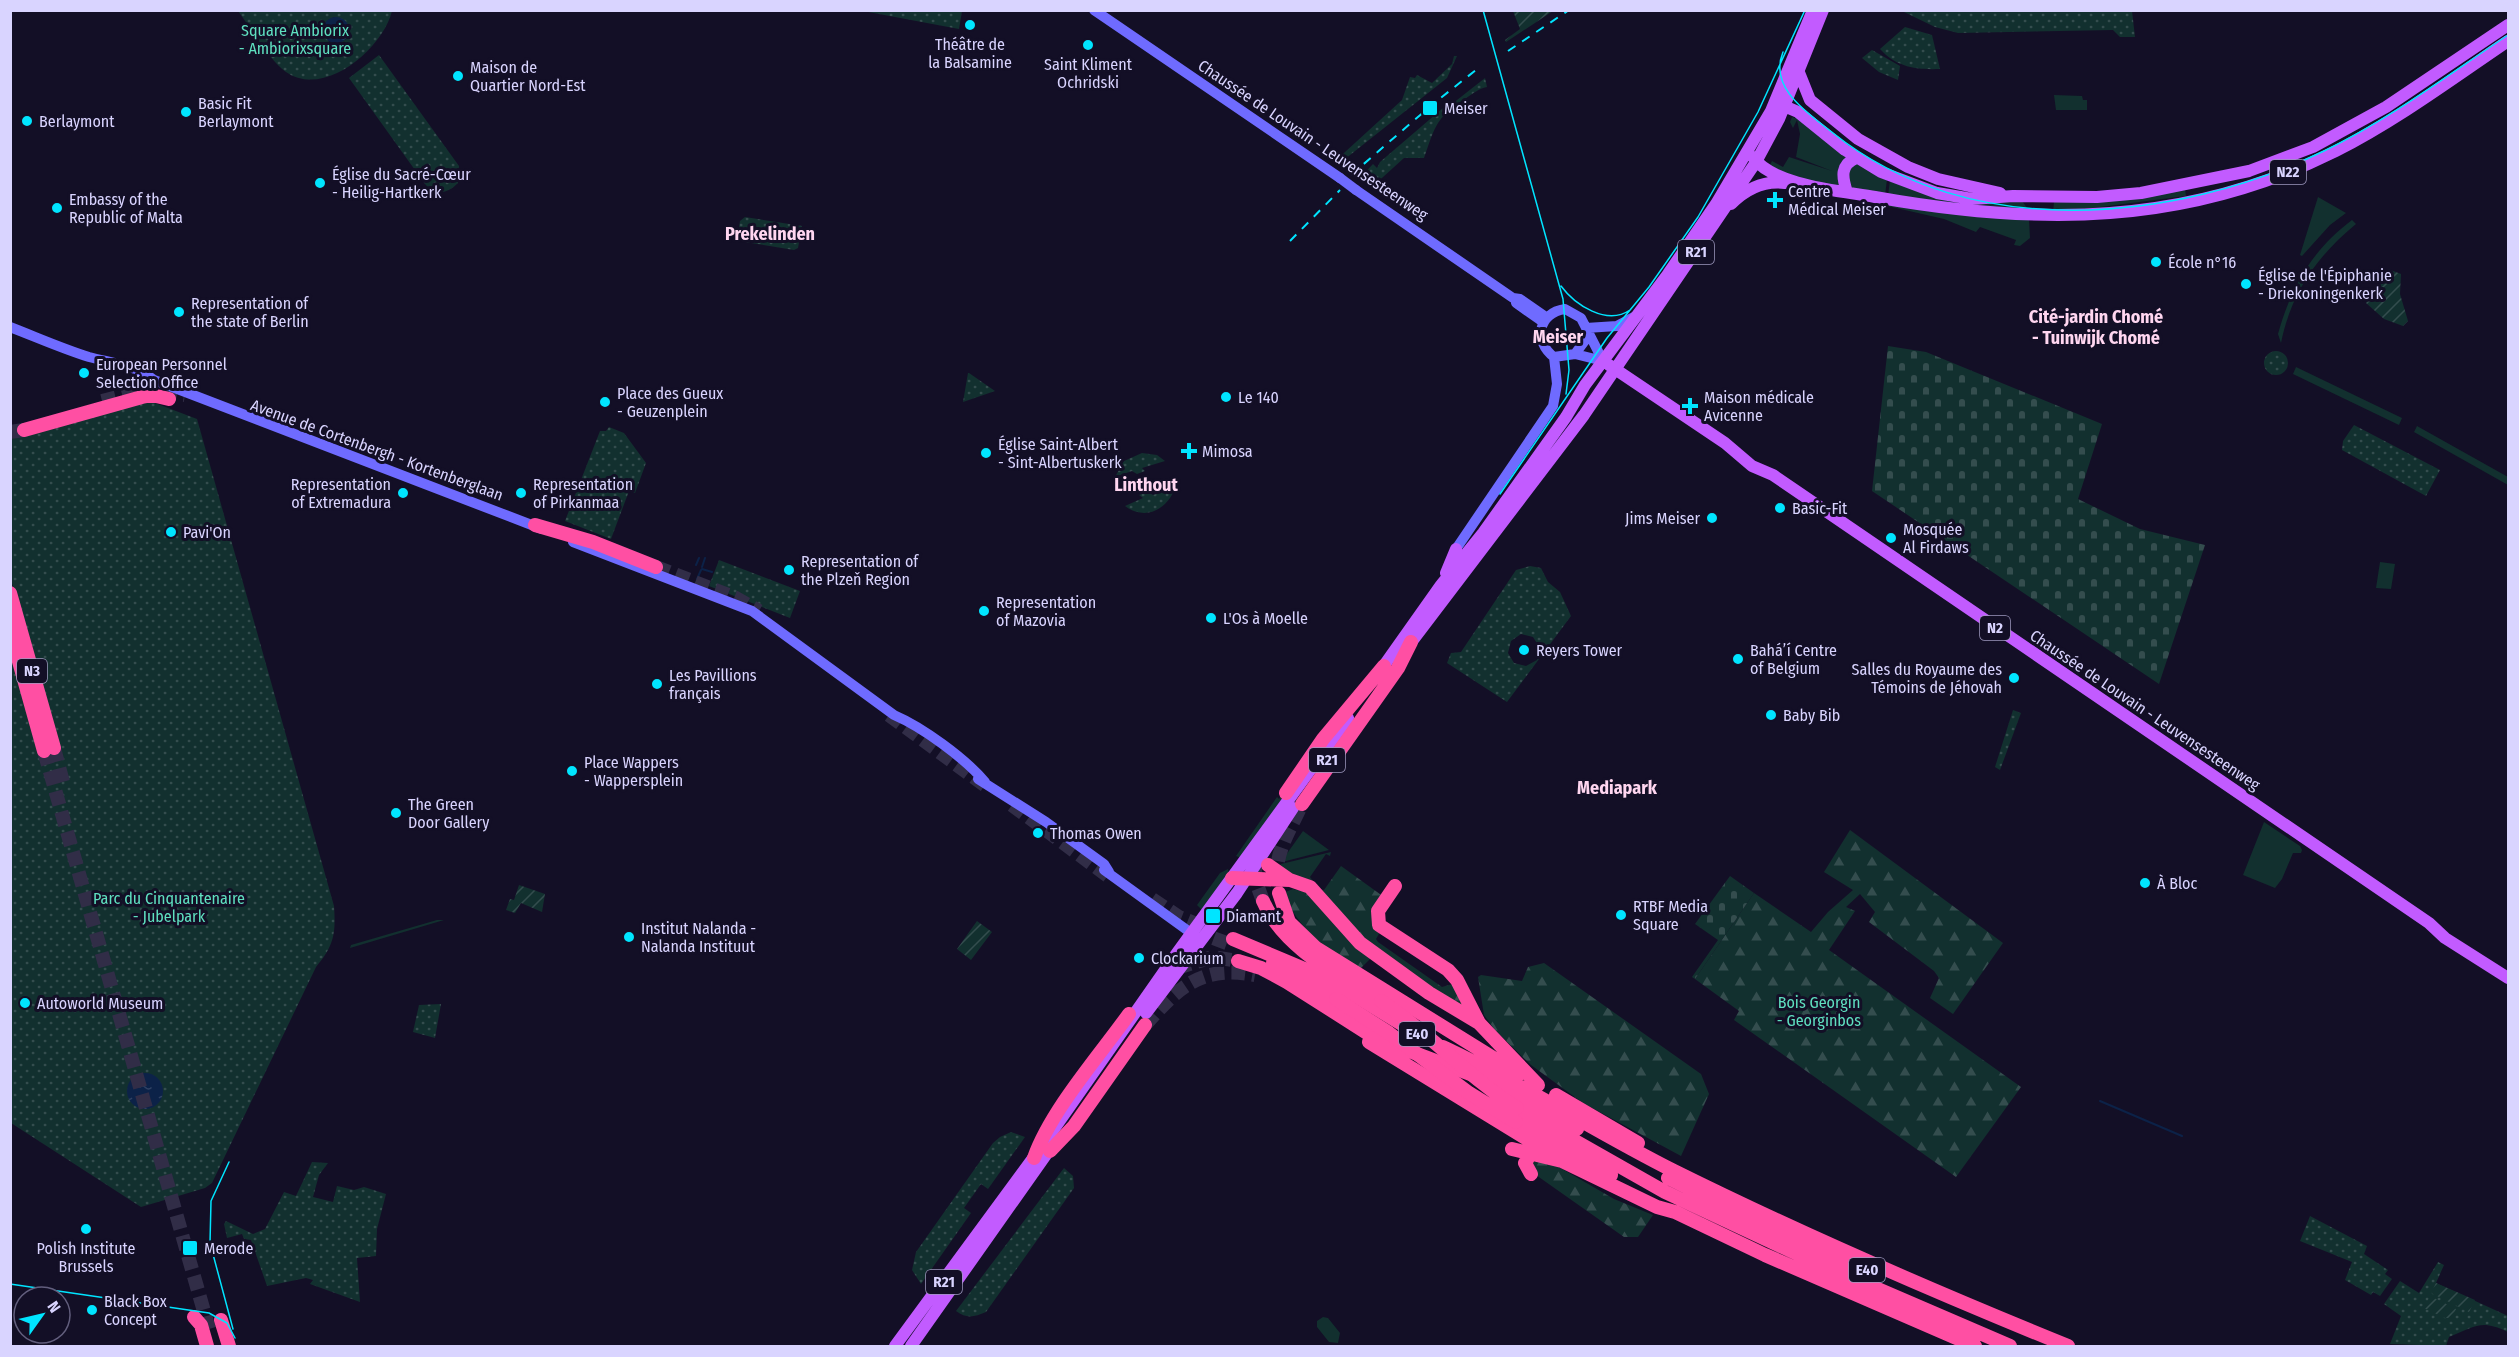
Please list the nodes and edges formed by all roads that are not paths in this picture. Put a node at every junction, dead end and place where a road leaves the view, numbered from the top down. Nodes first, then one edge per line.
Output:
1 (1094, 10) edge
2 (1813, 10) edge
3 (1823, 10) edge
4 (2508, 25) edge
5 (2508, 41) edge
6 (1798, 70) junction
7 (1784, 106) junction
8 (1771, 111) junction
9 (1764, 126) junction
10 (1856, 158) junction
11 (1756, 162) junction
12 (1792, 181) junction
13 (1847, 192) junction
14 (2013, 196) junction
15 (1723, 210) junction
16 (1636, 316) junction
17 (1545, 320) junction
18 (10, 327) edge
19 (1588, 332) junction
20 (1575, 354) junction
21 (1554, 357) junction
22 (1603, 360) junction
23 (1615, 369) junction
24 (169, 399) dead end
25 (102, 401) tunnel mouth
26 (535, 525) junction
27 (1456, 549) joint
28 (656, 567) tunnel mouth
29 (1441, 585) junction
30 (10, 593) edge
31 (10, 629) edge
32 (1411, 642) junction
33 (1384, 666) junction
34 (1286, 793) dead end
35 (1302, 804) tunnel mouth
36 (1028, 812) junction
37 (1070, 847) junction
38 (1083, 849) junction
39 (1268, 865) dead end
40 (1109, 872) junction
41 (1238, 879) junction
42 (1290, 880) junction
43 (1395, 886) dead end
44 (1279, 893) tunnel mouth
45 (1263, 901) tunnel mouth
46 (1196, 937) junction
47 (1239, 961) tunnel mouth
48 (1255, 975) tunnel mouth
49 (2508, 978) edge
50 (1129, 1014) dead end
51 (1479, 1023) junction
52 (1144, 1025) tunnel mouth
53 (1538, 1085) junction
54 (1516, 1115) junction
55 (1512, 1149) dead end
56 (1050, 1151) junction
57 (1531, 1153) junction
58 (1034, 1158) junction
59 (1562, 1161) junction
60 (1531, 1174) dead end
61 (1674, 1191) junction
62 (908, 1315) dead end
63 (194, 1317) dead end
64 (216, 1325) junction
65 (937, 1325) dead end
66 (1977, 1340) edge
67 (916, 1342) edge
68 (897, 1344) edge
69 (207, 1347) edge
70 (214, 1347) edge
71 (221, 1347) edge
72 (229, 1347) edge
73 (2010, 1347) edge
74 (2054, 1347) edge
75 (2068, 1347) edge

1 - 17 main road, Chaussée de Louvain - Leuvensesteenweg, bridge
2 - 8 main road, R21
3 - 6 main road, R21
4 - 14 main road, N22
5 - 13 main road, N22
6 - 7 main road, R21
6 - 14 main road, N22
7 - 8 main road
7 - 10 main road, N22
7 - 11 main road, R21
8 - 9 main road, R21
9 - 11 main road
9 - 16 main road, R21
10 - 13 main road
10 - 14 main road, N22
11 - 12 main road, N22
11 - 15 main road, R21
12 - 13 main road, N22
12 - 15 main road
15 - 23 main road, R21
16 - 19 main road
16 - 22 main road, R21
17 - 19 main road, N2
17 - 21 main road
18 - 26 main road, Avenue de Cortenbergh - Kortenberglaan
19 - 20 main road
19 - 22 main road, N2
20 - 21 main road, N2
20 - 22 main road, N2
21 - 27 main road
22 - 23 main road, N2
22 - 29 main road, R21
23 - 32 main road, R21
23 - 49 main road, Chaussée de Louvain - Leuvensesteenweg / N2
24 - 25 highway
26 - 28 highway
26 - 36 main road, Avenue de Cortenbergh - Kortenberglaan
27 - 29 main road
29 - 33 main road, R21
30 - 31 highway, N3
32 - 35 highway
32 - 41 main road, R21
33 - 34 highway
33 - 41 main road, R21
36 - 37 main road
36 - 38 main road
37 - 38 main road
37 - 40 main road
38 - 40 main road
39 - 42 highway
40 - 46 main road
41 - 42 highway
41 - 46 main road, R21
42 - 51 highway
43 - 51 highway
44 - 53 highway, E40
45 - 54 highway, E40, bridge
46 - 56 main road, R21
46 - 58 main road, R21
47 - 61 highway, E40
48 - 59 highway, E40
50 - 58 highway
51 - 53 highway
52 - 56 highway
53 - 61 highway, E40
54 - 61 highway, E40
54 - 61 highway, E40, bridge
55 - 57 highway
56 - 67 main road, R21
57 - 59 highway
57 - 60 highway
58 - 68 main road, R21
59 - 61 highway, E40
61 - 66 highway, E40
61 - 66 highway, E40
61 - 74 highway, E40
61 - 75 highway, E40
62 - 68 main road
63 - 69 highway
64 - 70 highway
64 - 71 highway
64 - 72 highway
65 - 67 main road
66 - 73 highway, E40

